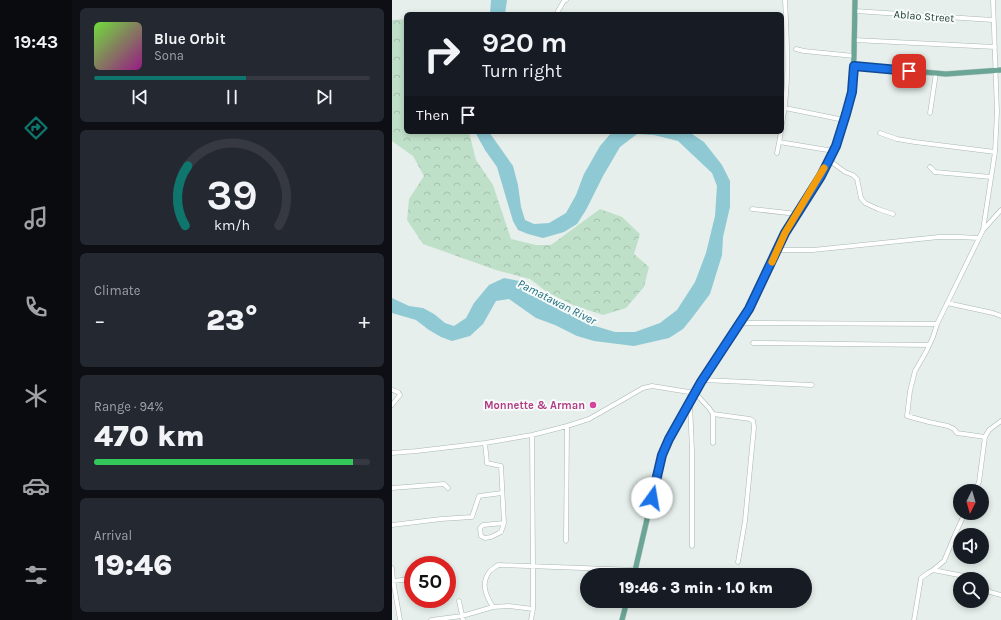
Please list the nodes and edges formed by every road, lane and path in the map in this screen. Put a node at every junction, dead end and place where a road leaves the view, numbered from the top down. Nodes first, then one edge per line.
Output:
1 (564, 0) edge
2 (785, 0) edge
3 (855, 0) edge
4 (993, 0) edge
5 (558, 11) dead end
6 (855, 11) junction
7 (993, 20) junction
8 (854, 40) junction
9 (994, 47) junction
10 (796, 49) dead end
11 (854, 56) junction
12 (854, 66) junction
13 (995, 70) junction
14 (1001, 70) edge
15 (936, 73) junction
16 (785, 108) junction
17 (930, 112) dead end
18 (784, 113) edge
19 (844, 120) junction
20 (880, 133) dead end
21 (781, 134) edge
22 (779, 142) junction
23 (834, 151) junction
24 (995, 152) junction
25 (777, 153) dead end
26 (829, 160) junction
27 (930, 167) dead end
28 (991, 177) junction
29 (752, 209) dead end
30 (1001, 210) edge
31 (797, 214) junction
32 (893, 214) dead end
33 (983, 230) junction
34 (979, 238) junction
35 (777, 250) junction
36 (947, 303) junction
37 (1001, 316) edge
38 (740, 323) junction
39 (937, 324) junction
40 (753, 343) dead end
41 (929, 345) junction
42 (703, 380) junction
43 (812, 385) dead end
44 (392, 390) edge
45 (695, 394) junction
46 (690, 402) junction
47 (392, 405) edge
48 (713, 414) junction
49 (1001, 421) edge
50 (567, 426) junction
51 (532, 435) junction
52 (985, 437) junction
53 (485, 442) junction
54 (713, 442) dead end
55 (392, 453) edge
56 (978, 484) edge
57 (392, 488) edge
58 (448, 488) dead end
59 (502, 493) junction
60 (962, 520) edge
61 (504, 523) junction
62 (392, 525) edge
63 (566, 541) dead end
64 (692, 546) dead end
65 (738, 562) dead end
66 (533, 566) junction
67 (392, 568) edge
68 (636, 568) edge
69 (580, 569) edge
70 (933, 570) junction
71 (953, 574) edge
72 (404, 579) edge
73 (392, 580) edge
74 (989, 591) edge
75 (1001, 595) edge
76 (459, 601) dead end
77 (493, 607) junction
78 (625, 608) edge
79 (533, 609) junction
80 (463, 618) edge
81 (400, 620) edge
82 (431, 620) edge
83 (531, 620) edge
84 (622, 620) edge
85 (914, 620) edge

1 - 5 street
2 - 16 street
3 - 6 main road
4 - 7 street
6 - 7 street, Ablao Street
6 - 8 main road
7 - 9 street
8 - 9 street
8 - 11 main road
9 - 13 street
10 - 11 street
11 - 12 main road
12 - 15 main road
12 - 19 main road
13 - 14 main road
13 - 15 main road
13 - 24 street
15 - 17 street
16 - 18 street
16 - 19 street
19 - 23 main road
20 - 24 street
21 - 22 street
22 - 23 street
22 - 25 street
23 - 26 main road
24 - 28 street
26 - 31 main road
26 - 32 street
27 - 28 street
28 - 33 street
29 - 31 street
30 - 33 street
31 - 35 main road
33 - 34 street
34 - 35 street
34 - 36 street
35 - 38 main road
36 - 37 street
36 - 39 street
38 - 39 street
38 - 42 main road
39 - 41 street
40 - 41 street
41 - 52 street
42 - 43 street
42 - 45 main road
44 - 47 street
45 - 46 main road
45 - 48 street
45 - 50 street
46 - 64 street
46 - 68 main road
48 - 54 street
48 - 65 street
49 - 52 street
50 - 51 street
50 - 63 street
51 - 53 street
51 - 66 street
52 - 56 street
53 - 55 street
53 - 59 street
57 - 58 street
59 - 61 street
59 - 62 street
60 - 70 street
61 - 61 street
66 - 69 street
66 - 77 street
66 - 79 street
67 - 73 street
70 - 71 street
70 - 85 street
72 - 73 street
73 - 81 street
74 - 75 street
76 - 80 street
77 - 79 street
77 - 80 street
78 - 84 main road
79 - 83 street
80 - 82 street

